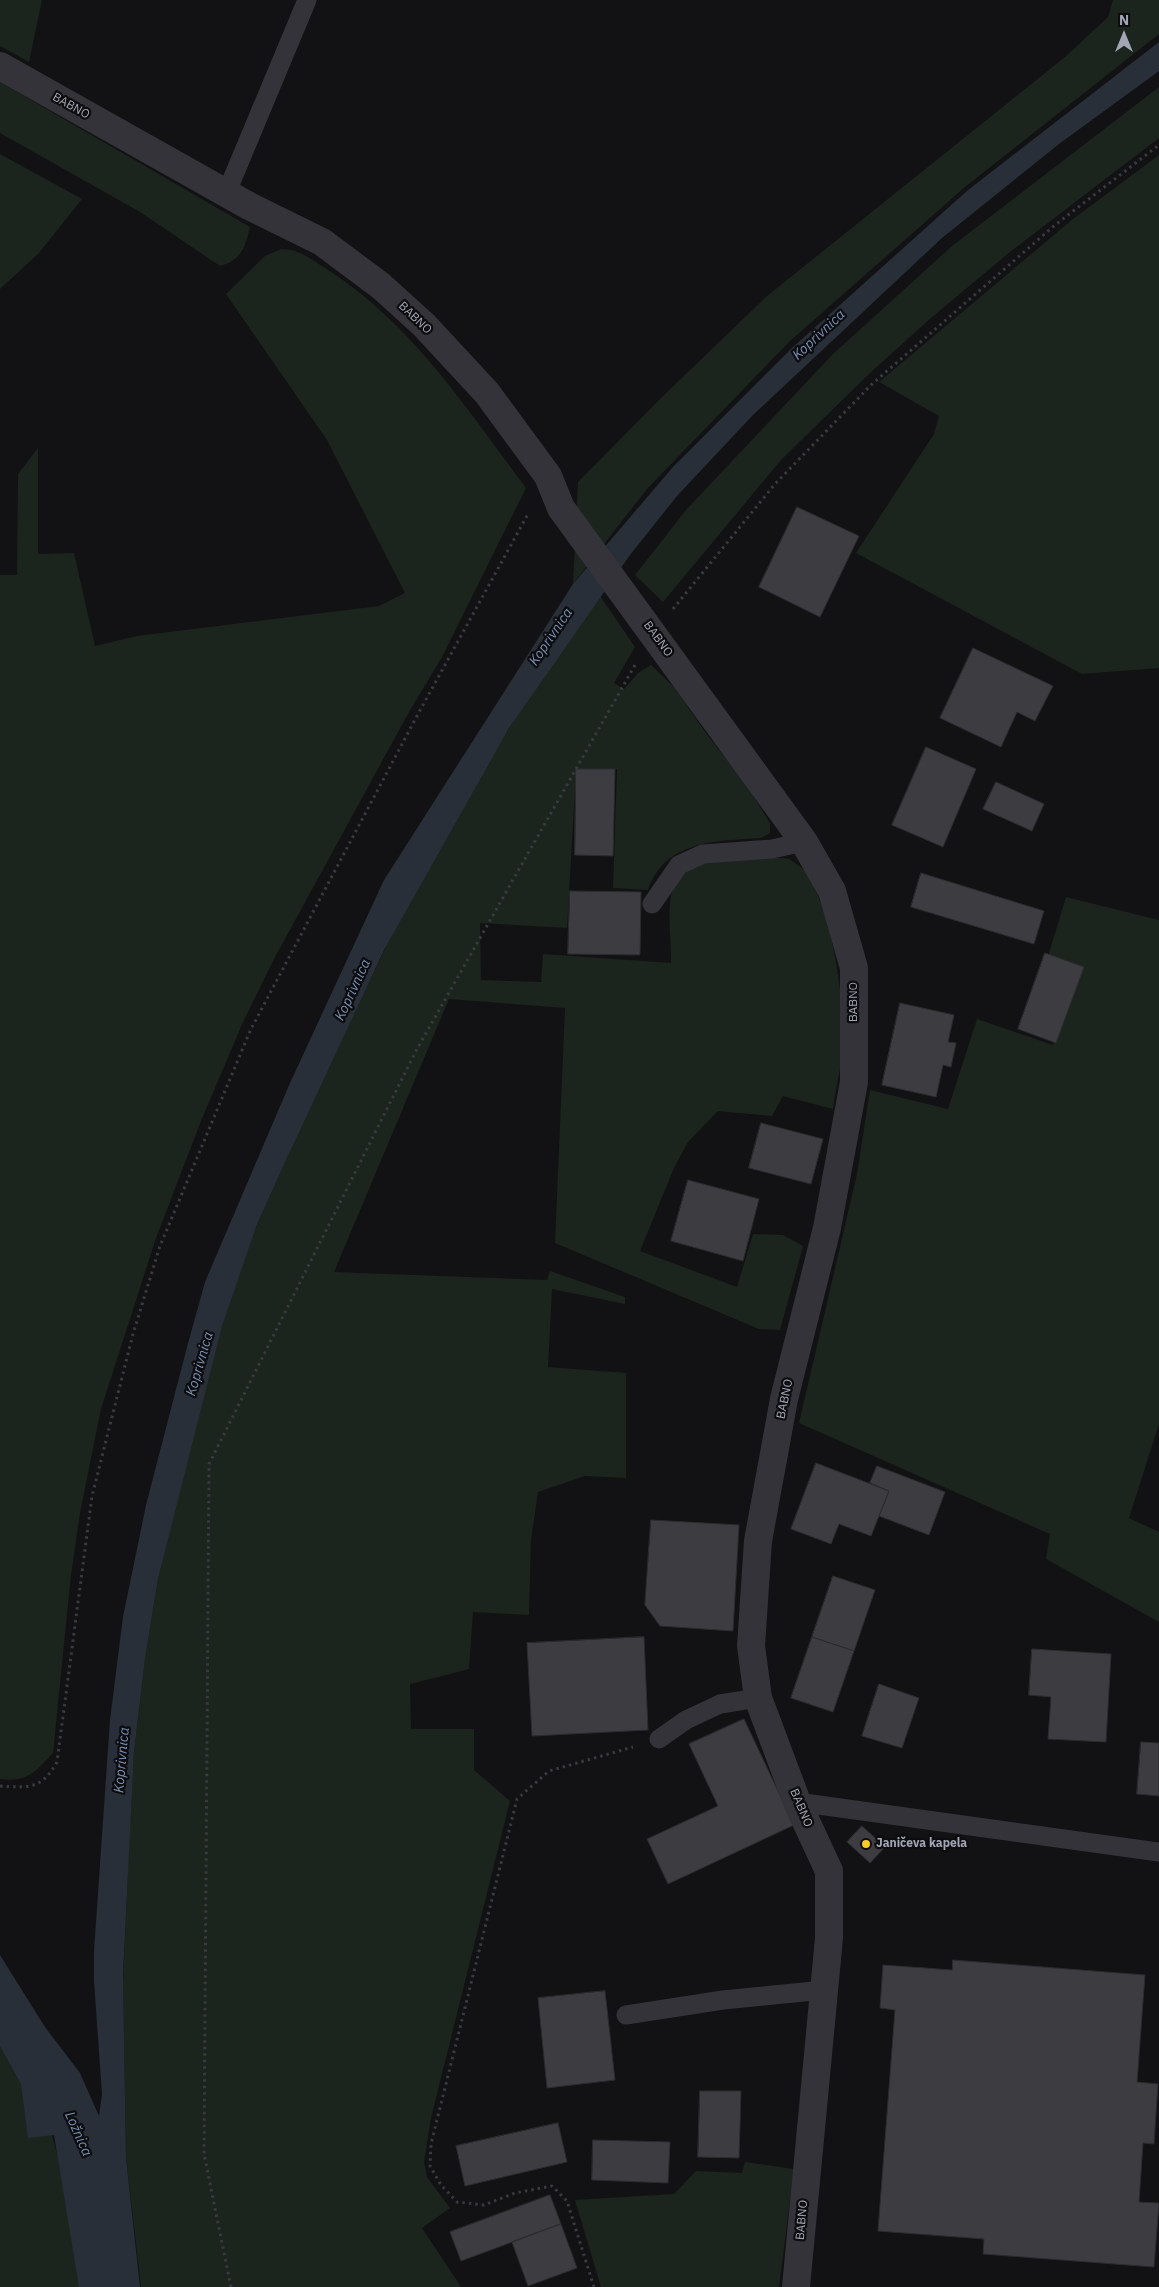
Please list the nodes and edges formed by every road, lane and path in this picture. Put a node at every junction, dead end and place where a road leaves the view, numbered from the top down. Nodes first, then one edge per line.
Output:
1 (307, 0) edge
2 (0, 66) edge
3 (1159, 145) edge
4 (226, 194) junction
5 (548, 476) junction
6 (653, 633) junction
7 (804, 842) junction
8 (652, 904) dead end
9 (758, 1698) junction
10 (659, 1739) joint
11 (0, 1786) edge
12 (797, 1802) junction
13 (1159, 1852) edge
14 (824, 1990) junction
15 (626, 2015) dead end
16 (231, 2287) edge
17 (594, 2287) edge
18 (796, 2287) edge

1 - 4 lane
2 - 4 street, BABNO
3 - 6 path
4 - 5 street, BABNO
5 - 6 street, BABNO
5 - 11 path
6 - 7 street, BABNO
6 - 16 path
7 - 8 lane
7 - 9 street, BABNO
9 - 10 lane
9 - 12 street, BABNO
10 - 17 path
12 - 13 lane
12 - 14 street, BABNO
14 - 15 lane
14 - 18 street, BABNO

